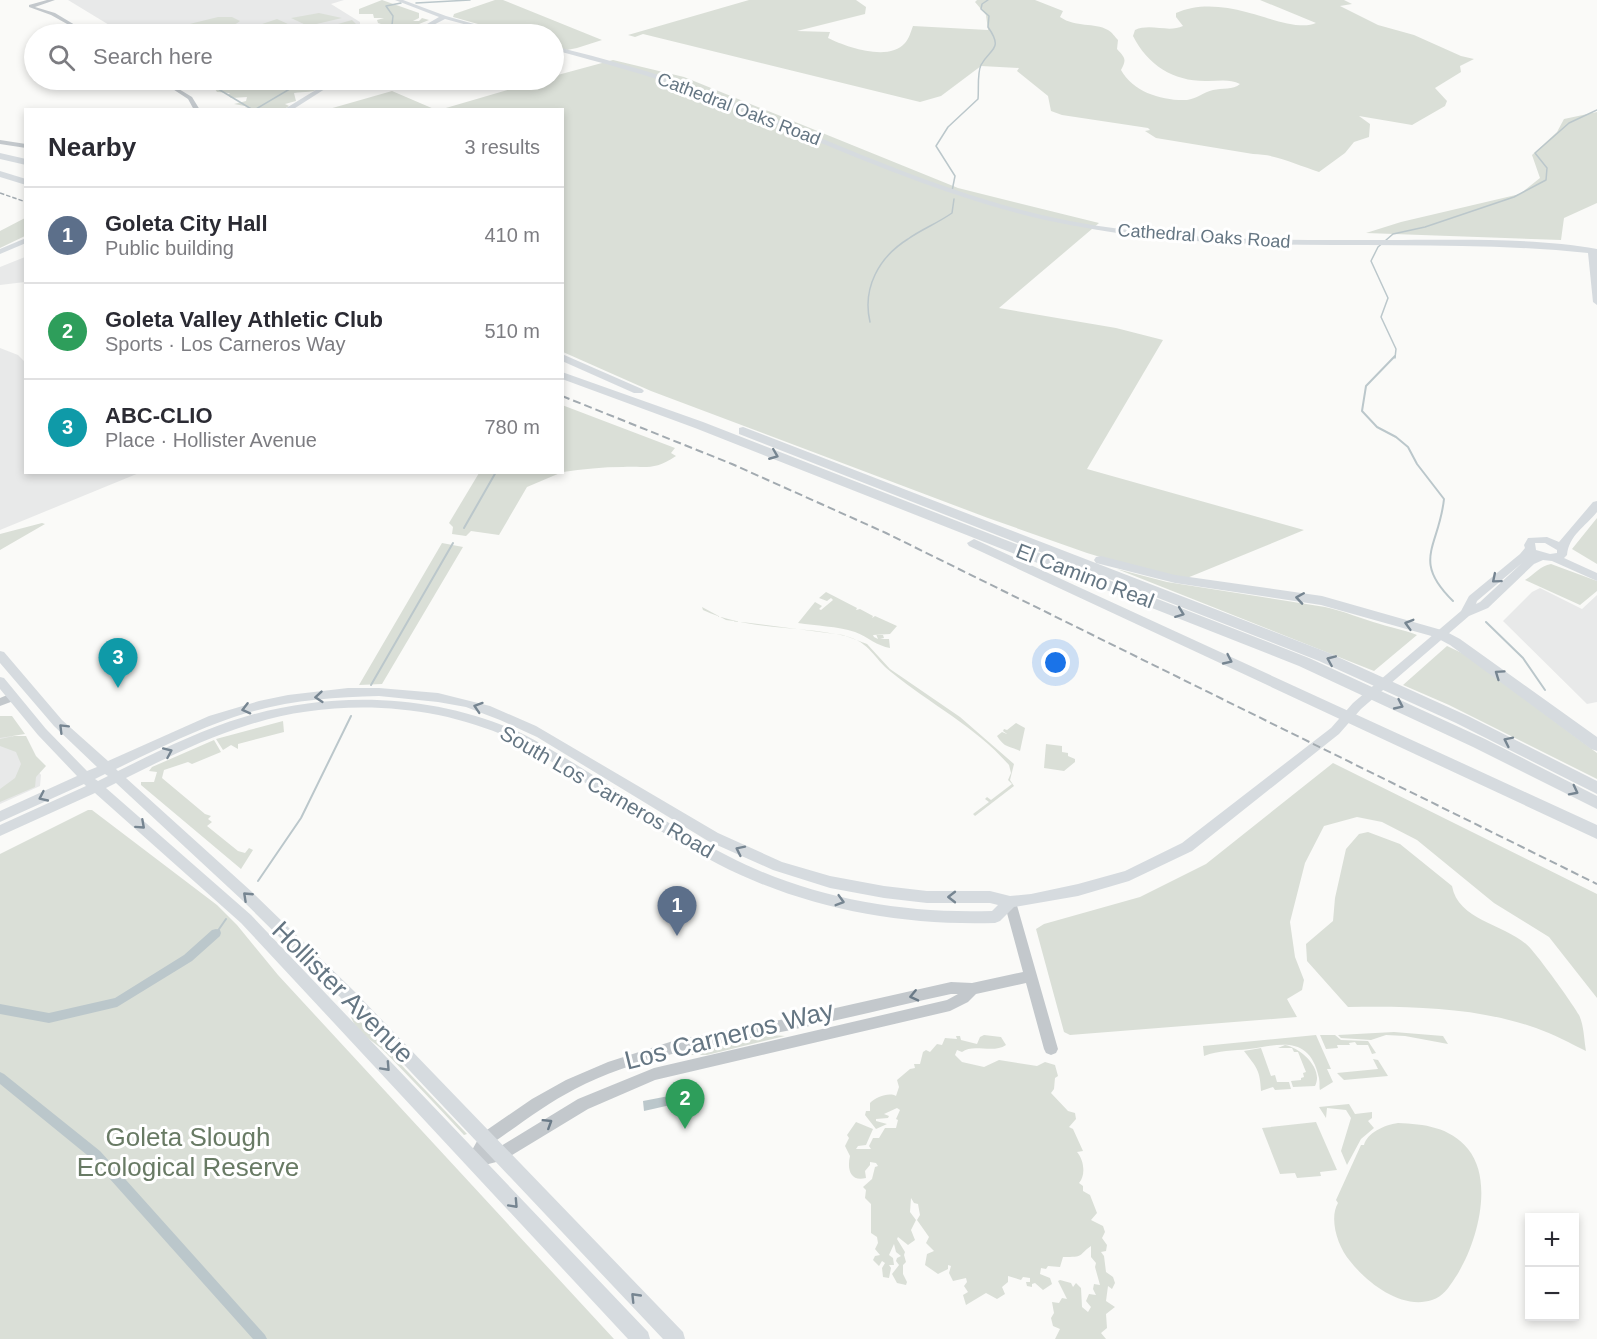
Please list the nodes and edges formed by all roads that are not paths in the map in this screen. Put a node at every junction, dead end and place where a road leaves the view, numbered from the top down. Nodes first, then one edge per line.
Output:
1 (53, 0) edge
2 (398, 0) edge
3 (444, 17) junction
4 (457, 21) junction
5 (71, 24) edge
6 (432, 24) joint
7 (468, 24) edge
8 (564, 51) edge
9 (178, 90) edge
10 (319, 90) edge
11 (196, 108) edge
12 (289, 108) edge
13 (0, 142) edge
14 (24, 146) edge
15 (0, 156) edge
16 (24, 162) edge
17 (0, 164) edge
18 (24, 170) edge
19 (0, 174) edge
20 (24, 181) edge
21 (24, 241) edge
22 (24, 246) edge
23 (1594, 251) edge
24 (0, 252) edge
25 (0, 257) edge
26 (1597, 302) edge
27 (564, 358) edge
28 (564, 366) edge
29 (564, 376) edge
30 (638, 391) junction
31 (813, 470) junction
32 (878, 482) junction
33 (1597, 503) edge
34 (1547, 540) junction
35 (1530, 549) junction
36 (1560, 553) junction
37 (1542, 556) junction
38 (1597, 572) edge
39 (1597, 577) edge
40 (1465, 613) junction
41 (1440, 634) junction
42 (0, 655) edge
43 (0, 681) edge
44 (6, 700) edge
45 (1351, 711) junction
46 (1597, 746) edge
47 (110, 773) junction
48 (92, 782) junction
49 (1597, 788) edge
50 (1597, 803) edge
51 (0, 817) edge
52 (0, 831) edge
53 (1597, 832) edge
54 (1010, 902) junction
55 (1031, 976) junction
56 (972, 989) junction
57 (800, 1022) junction
58 (805, 1040) junction
59 (1051, 1049) dead end
60 (486, 1139) junction
61 (499, 1155) junction
62 (473, 1161) junction
63 (641, 1339) edge
64 (676, 1339) edge

1 - 5 street
2 - 3 main road
3 - 4 main road
3 - 6 main road
4 - 6 main road
4 - 7 main road
8 - 23 main road, Cathedral Oaks Road
9 - 11 street
10 - 12 main road
13 - 14 street
15 - 16 highway
17 - 18 highway
19 - 20 highway
21 - 24 main road
22 - 25 main road
23 - 26 main road
27 - 30 highway
28 - 30 highway, El Camino Real
29 -> 31 highway, El Camino Real
30 - 32 highway, El Camino Real
31 -> 45 highway
31 -> 50 highway, El Camino Real
41 -> 32 highway
49 -> 32 highway, El Camino Real
33 - 34 main road
33 - 36 main road
34 - 35 main road
34 - 36 main road
35 - 37 main road
35 -> 40 main road
36 - 37 main road
36 - 38 main road
36 - 39 main road
37 - 40 main road
40 - 41 main road, South Los Carneros Road
41 - 45 main road, South Los Carneros Road
46 -> 41 highway
47 -> 42 main road, Hollister Avenue
43 - 44 main road, Hollister Avenue
44 - 48 main road, Hollister Avenue
45 - 53 highway
45 - 54 main road, South Los Carneros Road
47 - 48 main road, South Los Carneros Road
54 -> 47 main road, South Los Carneros Road
47 -> 54 main road, South Los Carneros Road
60 -> 47 main road, Hollister Avenue
48 -> 51 main road, South Los Carneros Road
48 - 52 main road, South Los Carneros Road
48 -> 62 main road, Hollister Avenue
54 - 55 street
55 - 56 street, Los Carneros Way
55 - 59 street
56 -> 57 street, Los Carneros Way
56 - 58 street, Los Carneros Way
57 - 58 street
57 - 60 street, Los Carneros Way
61 -> 58 street, Los Carneros Way
60 - 61 main road, Hollister Avenue
60 - 62 street, Los Carneros Way
61 - 62 street, Los Carneros Way
64 -> 61 main road, Hollister Avenue
62 -> 63 main road, Hollister Avenue

